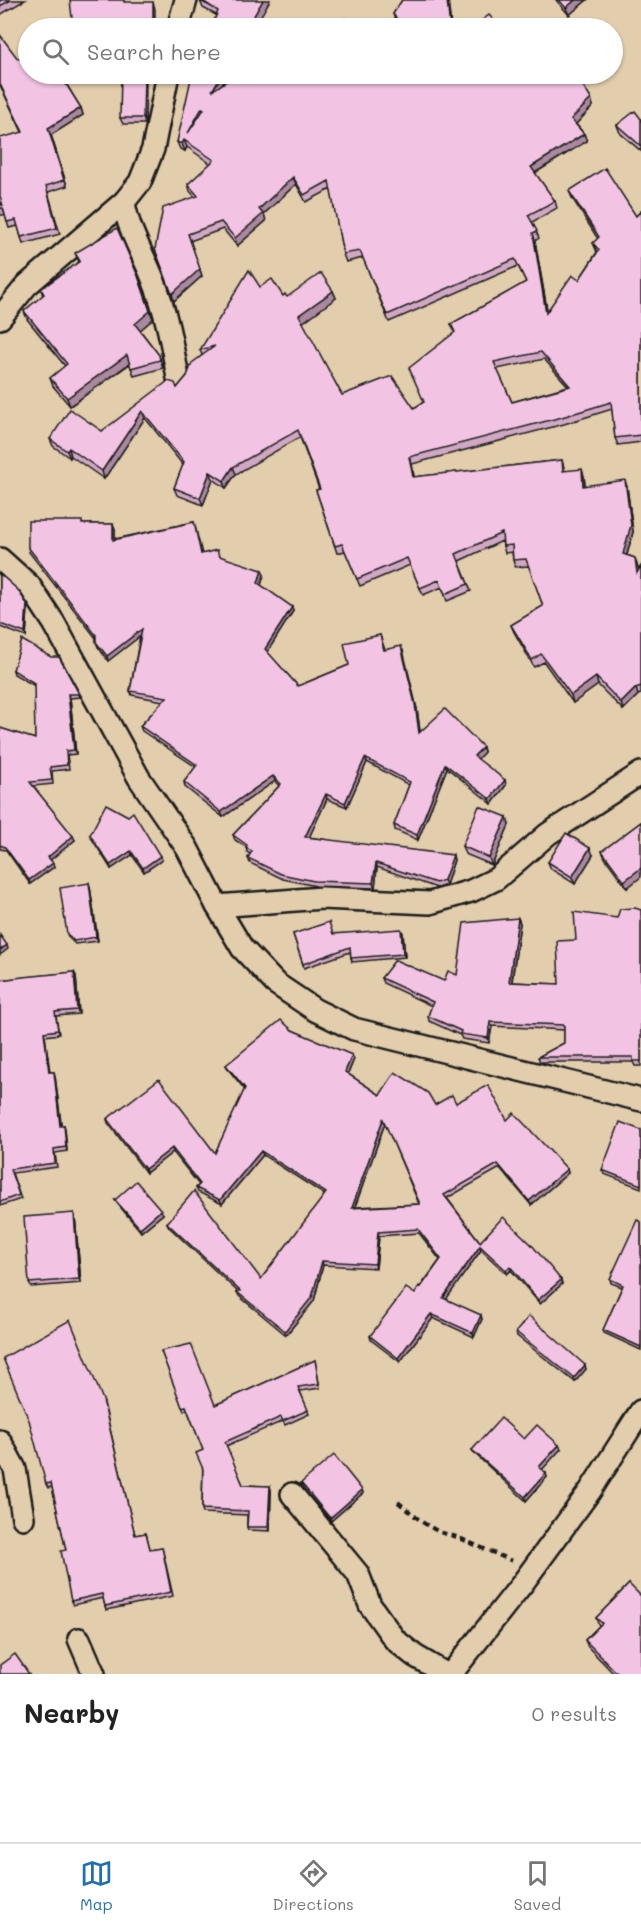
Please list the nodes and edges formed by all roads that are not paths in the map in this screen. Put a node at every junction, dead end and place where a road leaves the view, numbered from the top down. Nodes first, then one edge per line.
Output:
1 (186, 0) edge
2 (181, 18) edge
3 (166, 84) edge
4 (124, 202) junction
5 (0, 318) edge
6 (178, 378) dead end
7 (0, 559) edge
8 (641, 773) edge
9 (217, 906) junction
10 (641, 1100) edge
11 (641, 1411) edge
12 (0, 1441) edge
13 (292, 1494) dead end
14 (22, 1518) dead end
15 (79, 1640) dead end
16 (94, 1674) edge
17 (446, 1674) edge
18 (451, 1674) edge

1 - 2 street
3 - 4 street
4 - 5 street
4 - 6 street
7 - 9 street
8 - 9 street
9 - 10 street
11 - 18 street
12 - 14 street
13 - 17 street
15 - 16 street

